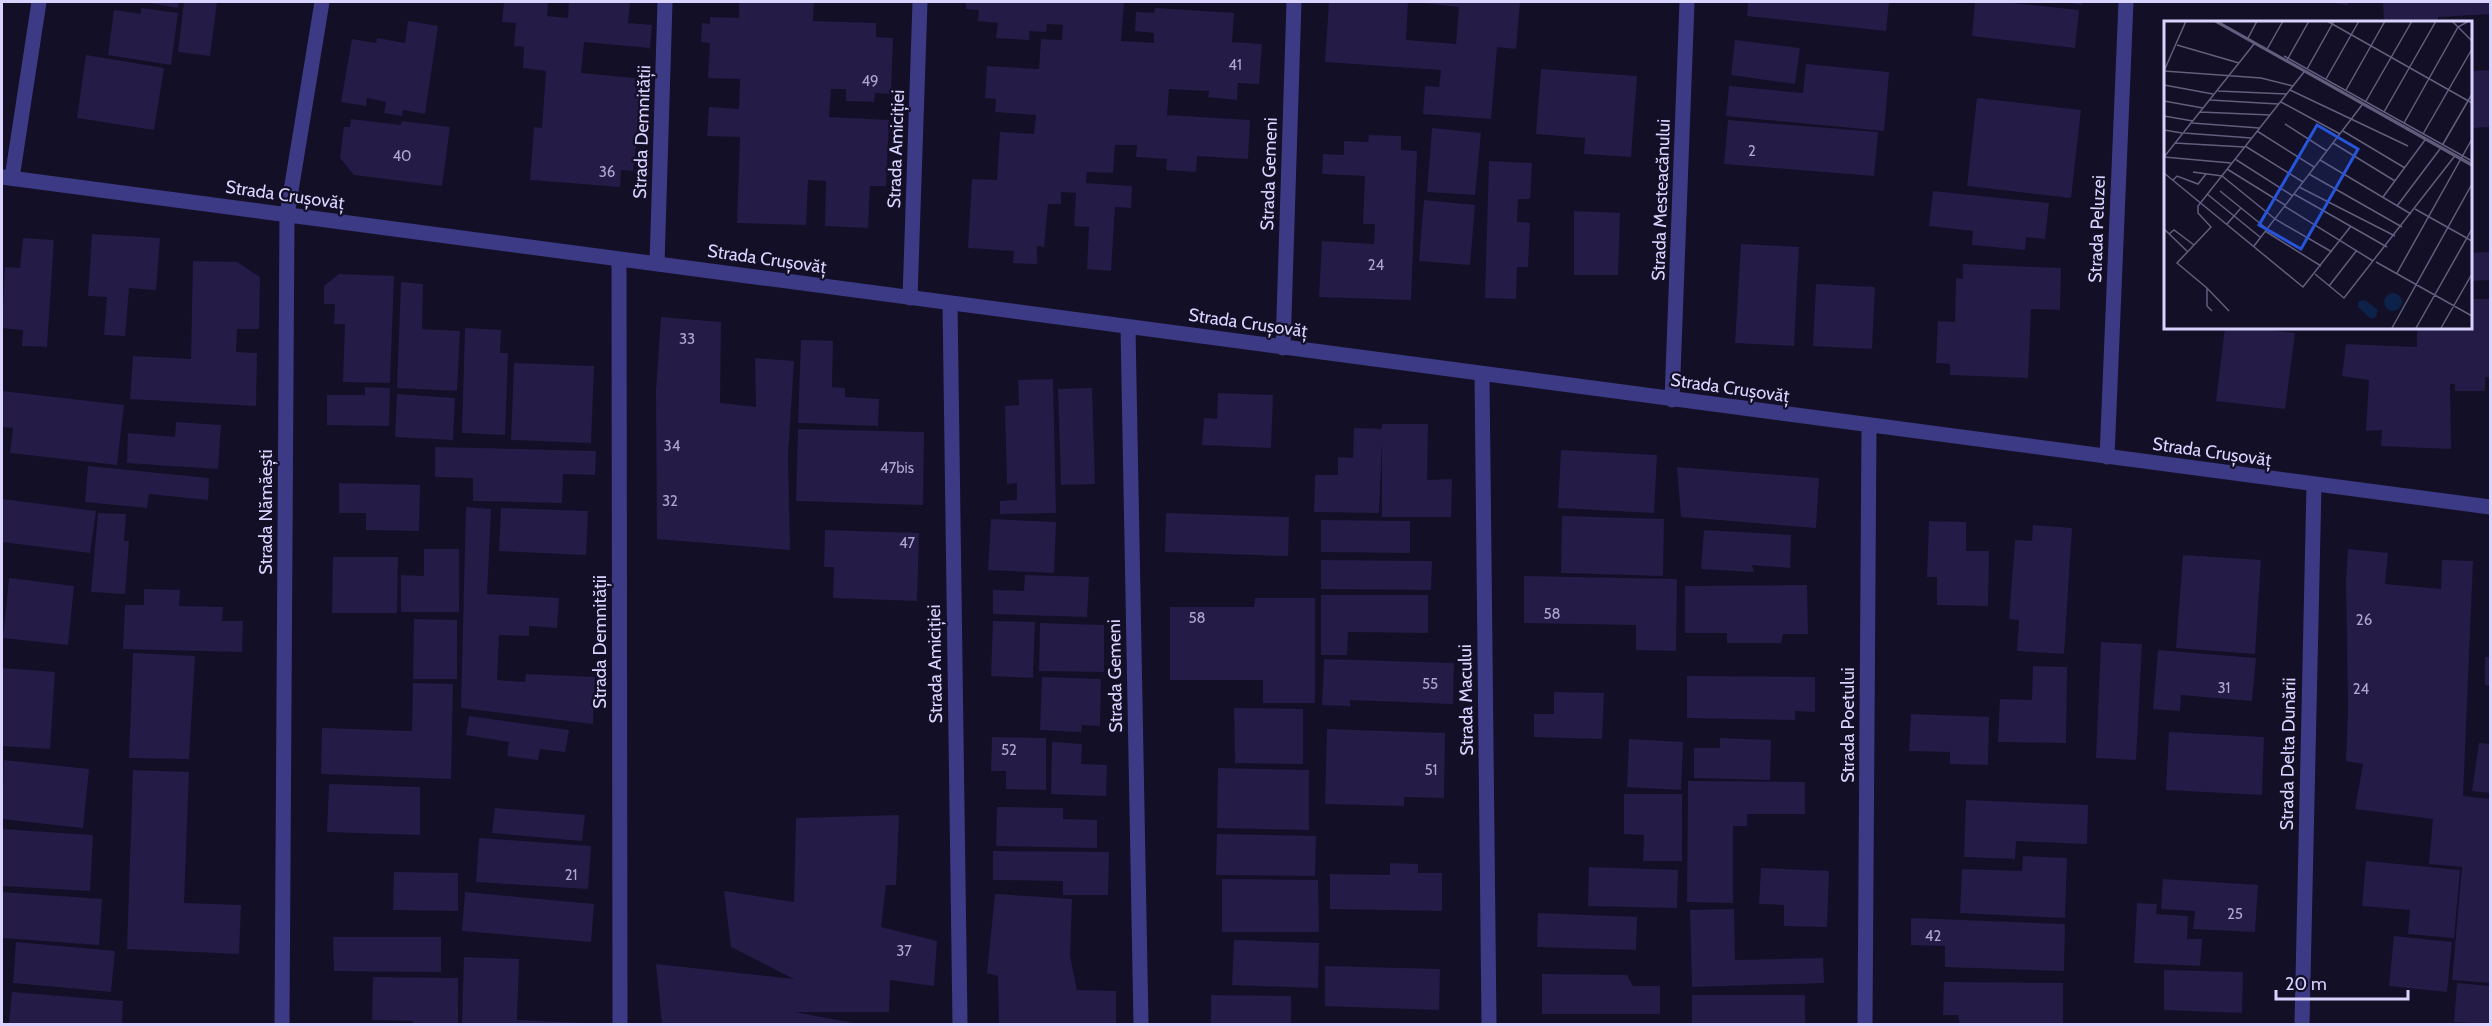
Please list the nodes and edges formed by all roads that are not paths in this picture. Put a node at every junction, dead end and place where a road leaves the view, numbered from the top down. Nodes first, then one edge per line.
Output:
1 (39, 2) edge
2 (322, 2) edge
3 (665, 2) edge
4 (920, 2) edge
5 (1294, 2) edge
6 (1688, 2) edge
7 (2126, 2) edge
8 (7, 178) edge
9 (287, 215) junction
10 (619, 259) junction
11 (657, 264) junction
12 (910, 298) junction
13 (950, 303) junction
14 (1128, 327) junction
15 (1283, 348) junction
16 (1482, 374) junction
17 (1672, 400) junction
18 (1869, 426) junction
19 (2107, 458) junction
20 (2314, 485) junction
21 (2490, 507) edge
22 (282, 1024) edge
23 (620, 1024) edge
24 (960, 1024) edge
25 (1141, 1024) edge
26 (1489, 1024) edge
27 (1865, 1024) edge
28 (2302, 1024) edge

1 - 8 street
2 - 9 street, Strada Nămăești
3 - 11 street, Strada Demnității
4 - 12 street, Strada Amiciției
5 - 15 street, Strada Gemeni
6 - 17 street, Strada Mesteacănului
7 - 19 street, Strada Peluzei
8 - 9 street, Strada Crușovăț
9 - 10 street, Strada Crușovăț
9 - 22 street, Strada Nămăești
10 - 11 street, Strada Crușovăț
10 - 23 street, Strada Demnității
11 - 12 street, Strada Crușovăț
12 - 13 street, Strada Crușovăț
13 - 14 street, Strada Crușovăț
13 - 24 street, Strada Amiciției
14 - 15 street, Strada Crușovăț
14 - 25 street, Strada Gemeni
15 - 16 street, Strada Crușovăț
16 - 17 street, Strada Crușovăț
16 - 26 street, Strada Macului
17 - 18 street, Strada Crușovăț
18 - 19 street, Strada Crușovăț
18 - 27 street, Strada Poetului
19 - 20 street, Strada Crușovăț
20 - 21 street, Strada Crușovăț
20 - 28 street, Strada Delta Dunării

